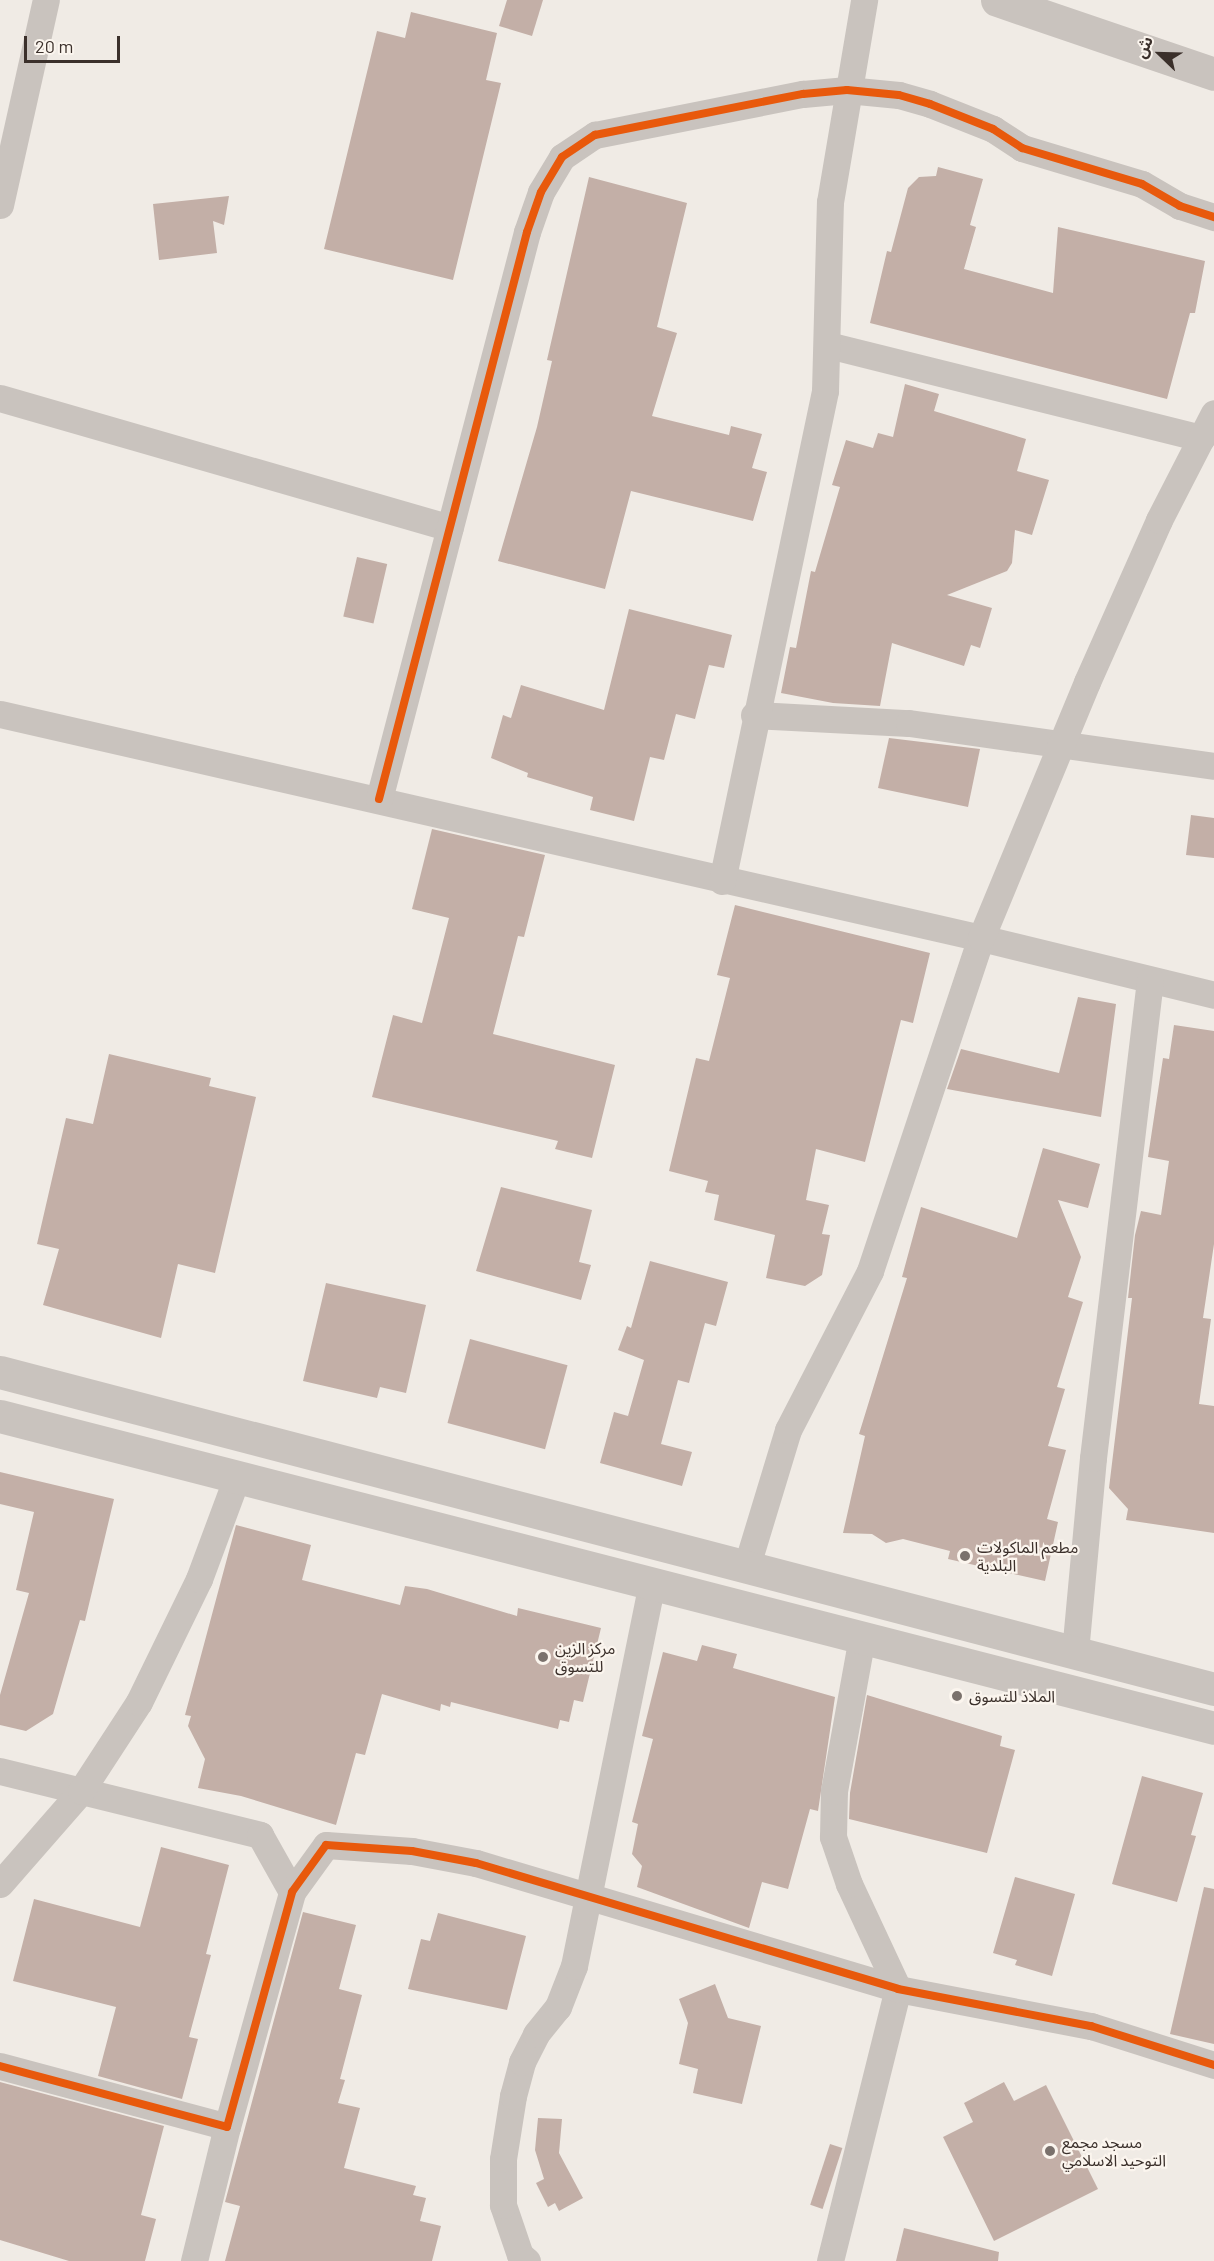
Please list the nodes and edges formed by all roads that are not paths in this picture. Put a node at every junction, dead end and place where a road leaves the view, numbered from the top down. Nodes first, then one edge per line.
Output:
1 (46, 0) edge
2 (864, 0) edge
3 (998, 0) edge
4 (1214, 74) edge
5 (847, 90) junction
6 (0, 205) edge
7 (1214, 217) edge
8 (828, 345) junction
9 (0, 398) edge
10 (1214, 413) edge
11 (1203, 438) junction
12 (450, 528) junction
13 (0, 714) edge
14 (754, 715) junction
15 (1063, 746) junction
16 (1214, 766) edge
17 (379, 799) junction
18 (722, 881) junction
19 (981, 938) junction
20 (1150, 980) junction
21 (1214, 995) edge
22 (0, 1372) edge
23 (0, 1416) edge
24 (237, 1477) junction
25 (747, 1565) junction
26 (652, 1583) junction
27 (861, 1637) junction
28 (1075, 1652) junction
29 (1214, 1689) edge
30 (1214, 1728) edge
31 (0, 1771) edge
32 (81, 1791) junction
33 (0, 1884) edge
34 (292, 1892) junction
35 (589, 1897) junction
36 (898, 1989) junction
37 (1214, 2064) edge
38 (0, 2066) edge
39 (226, 2127) junction
40 (194, 2261) edge
41 (527, 2261) edge
42 (830, 2261) edge

1 - 6 street
2 - 5 street
3 - 4 street
5 - 7 street
5 - 8 street
5 - 12 street
8 - 11 street
8 - 14 street
9 - 12 street
10 - 11 street
11 - 15 street
12 - 17 street
13 - 17 street
14 - 15 street
14 - 18 street
15 - 16 street
15 - 19 street
17 - 18 street
18 - 19 street
19 - 20 street
19 - 25 street
20 - 21 street
20 - 28 street
22 - 25 street
23 - 24 street
24 - 26 street
24 - 32 street
25 - 28 street
26 - 27 street
26 - 35 street
27 - 30 street
27 - 36 street
28 - 29 street
31 - 32 street
32 - 33 street
32 - 34 street
34 - 35 street
34 - 39 street
35 - 36 street
35 - 41 street
36 - 37 street
36 - 42 street
38 - 39 street
39 - 40 street

